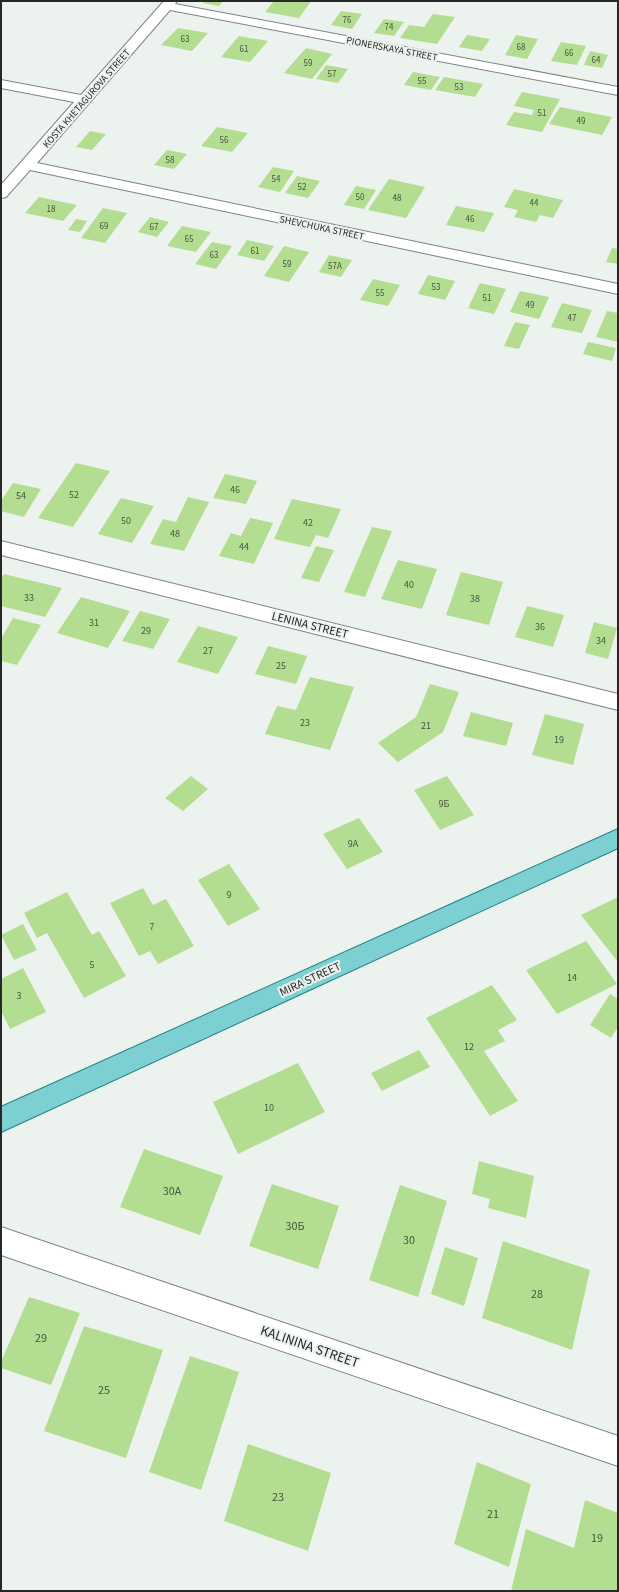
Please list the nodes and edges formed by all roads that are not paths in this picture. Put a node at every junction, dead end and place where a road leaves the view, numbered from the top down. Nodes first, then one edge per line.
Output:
1 (168, 4) edge
2 (1, 84) edge
3 (618, 91) edge
4 (84, 100) junction
5 (27, 165) junction
6 (1, 194) edge
7 (618, 289) edge
8 (1, 548) edge
9 (618, 702) edge
10 (618, 838) edge
11 (1, 1120) edge
12 (1, 1240) edge
13 (618, 1451) edge

1 - 3 street, PIONERSKAYA STREET
1 - 4 street, KOSTA KHETAGUROVA STREET
2 - 4 street
4 - 5 street, KOSTA KHETAGUROVA STREET
5 - 6 street, KOSTA KHETAGUROVA STREET
5 - 7 street, SHEVCHUKA STREET
8 - 9 street, LENINA STREET
10 - 11 main road, MIRA STREET
12 - 13 street, KALININA STREET

